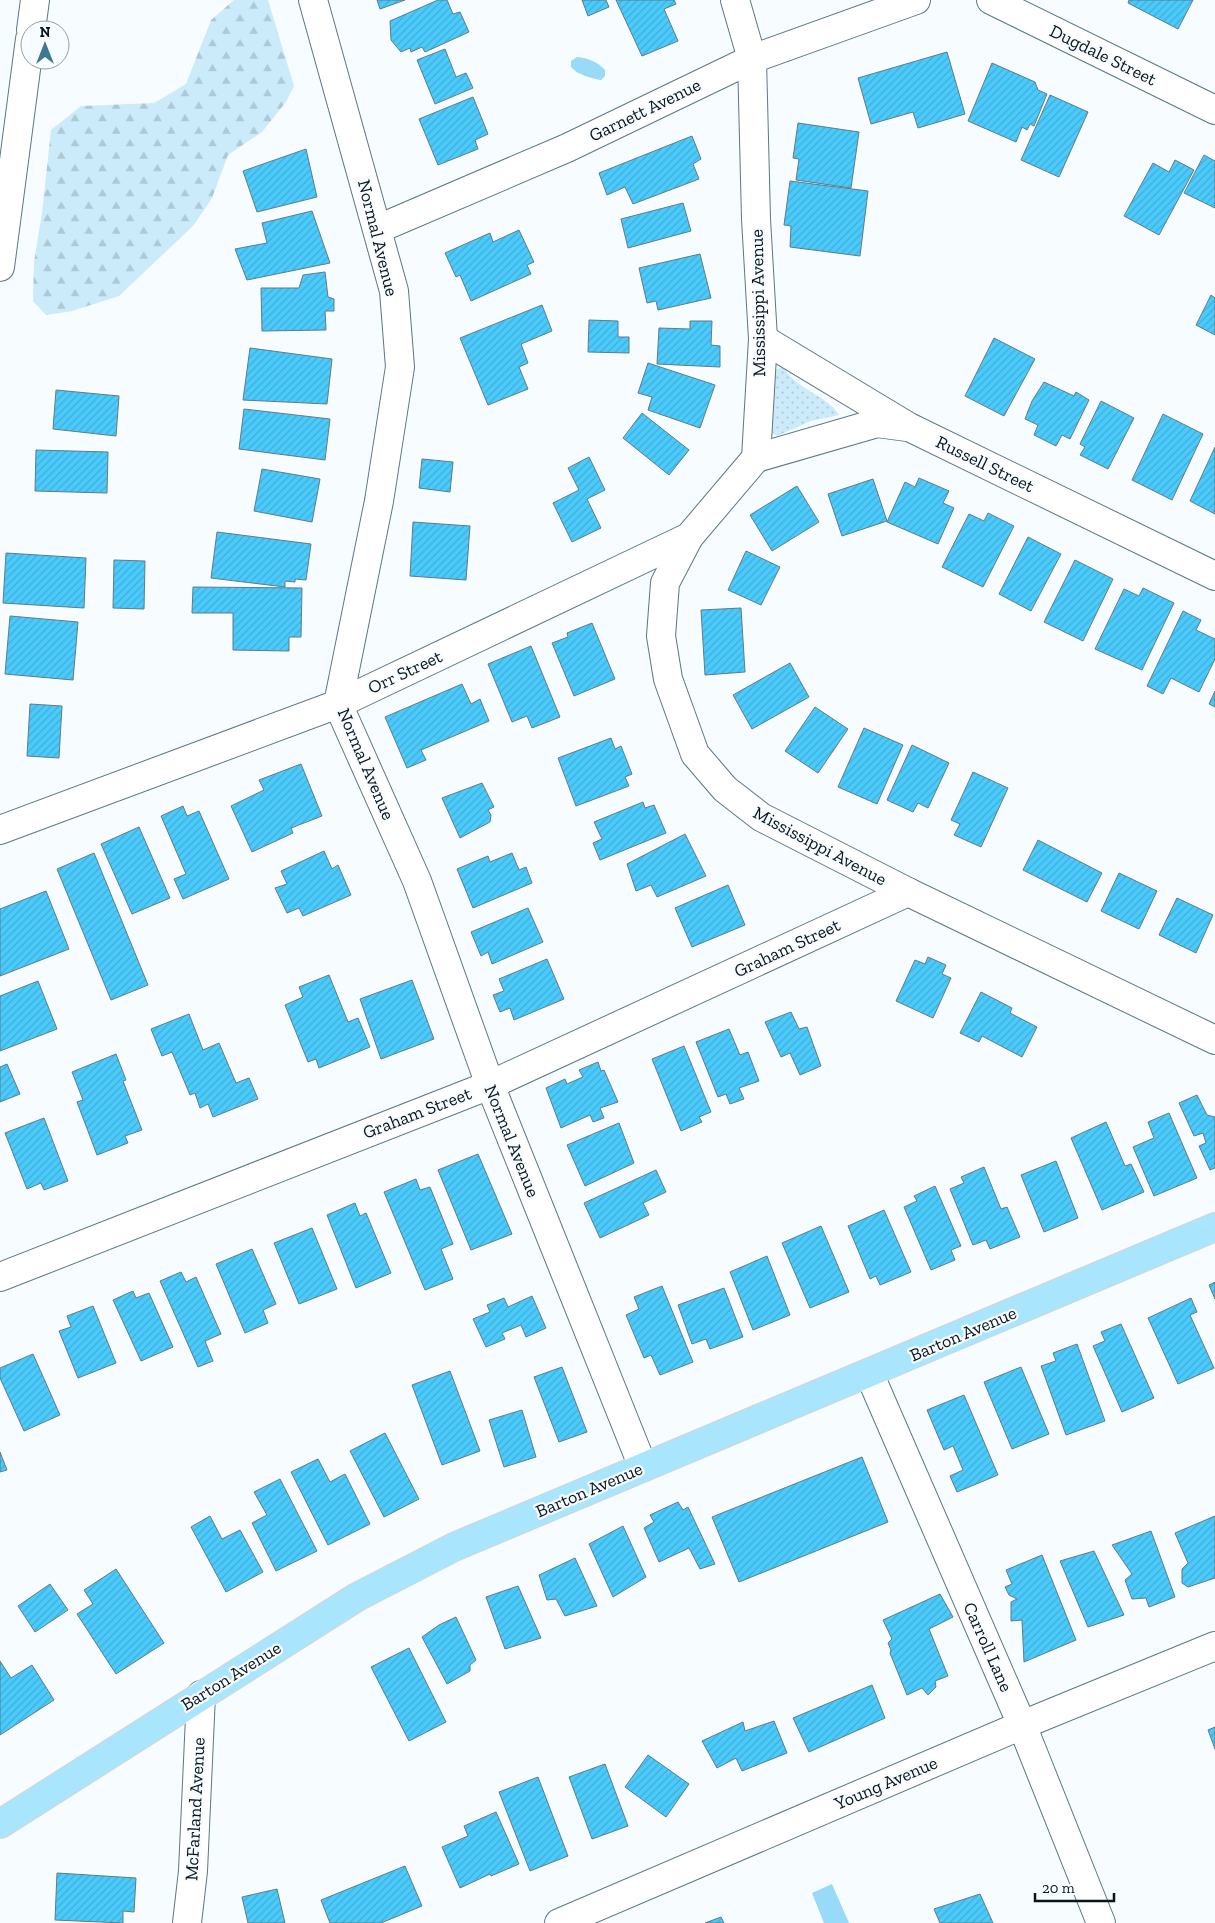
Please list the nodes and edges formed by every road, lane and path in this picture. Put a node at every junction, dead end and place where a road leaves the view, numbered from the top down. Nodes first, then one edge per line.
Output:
1 (35, 0) edge
2 (313, 0) edge
3 (735, 0) edge
4 (916, 0) edge
5 (991, 0) edge
6 (32, 20) edge
7 (752, 59) junction
8 (26, 70) edge
9 (1215, 110) edge
10 (378, 229) junction
11 (0, 267) edge
12 (763, 339) junction
13 (909, 427) junction
14 (756, 458) junction
15 (689, 537) junction
16 (1215, 576) edge
17 (338, 704) junction
18 (0, 830) edge
19 (908, 892) junction
20 (1215, 1040) edge
21 (490, 1085) junction
22 (1215, 1227) edge
23 (0, 1278) edge
24 (869, 1373) junction
25 (643, 1467) junction
26 (1215, 1646) edge
27 (201, 1696) junction
28 (1022, 1725) junction
29 (0, 1824) edge
30 (586, 1918) edge
31 (187, 1923) edge
32 (559, 1923) edge
33 (1101, 1923) edge

1 - 6 street
2 - 10 street, Normal Avenue
3 - 7 street, Mississippi Avenue
4 - 7 street, Garnett Avenue
5 - 9 street, Dugdale Street
7 - 10 street, Garnett Avenue
7 - 12 street, Mississippi Avenue
8 - 11 street
10 - 17 street, Normal Avenue
12 - 13 street, Russell Street
12 - 14 street, Mississippi Avenue
13 - 14 street
13 - 16 street, Russell Street
14 - 15 street, Mississippi Avenue
15 - 17 street, Orr Street
15 - 19 street, Mississippi Avenue
17 - 18 street, Orr Street
17 - 21 street, Normal Avenue
19 - 20 street, Mississippi Avenue
19 - 21 street, Graham Street
21 - 23 street, Graham Street
21 - 25 street, Normal Avenue
22 - 24 main road, Barton Avenue
24 - 25 main road, Barton Avenue
24 - 28 street, Carroll Lane
25 - 27 main road, Barton Avenue
26 - 28 street, Young Avenue
27 - 29 main road, Barton Avenue
27 - 31 street, McFarland Avenue
28 - 30 street, Young Avenue
28 - 33 street, Carroll Lane
30 - 32 street, Young Avenue

